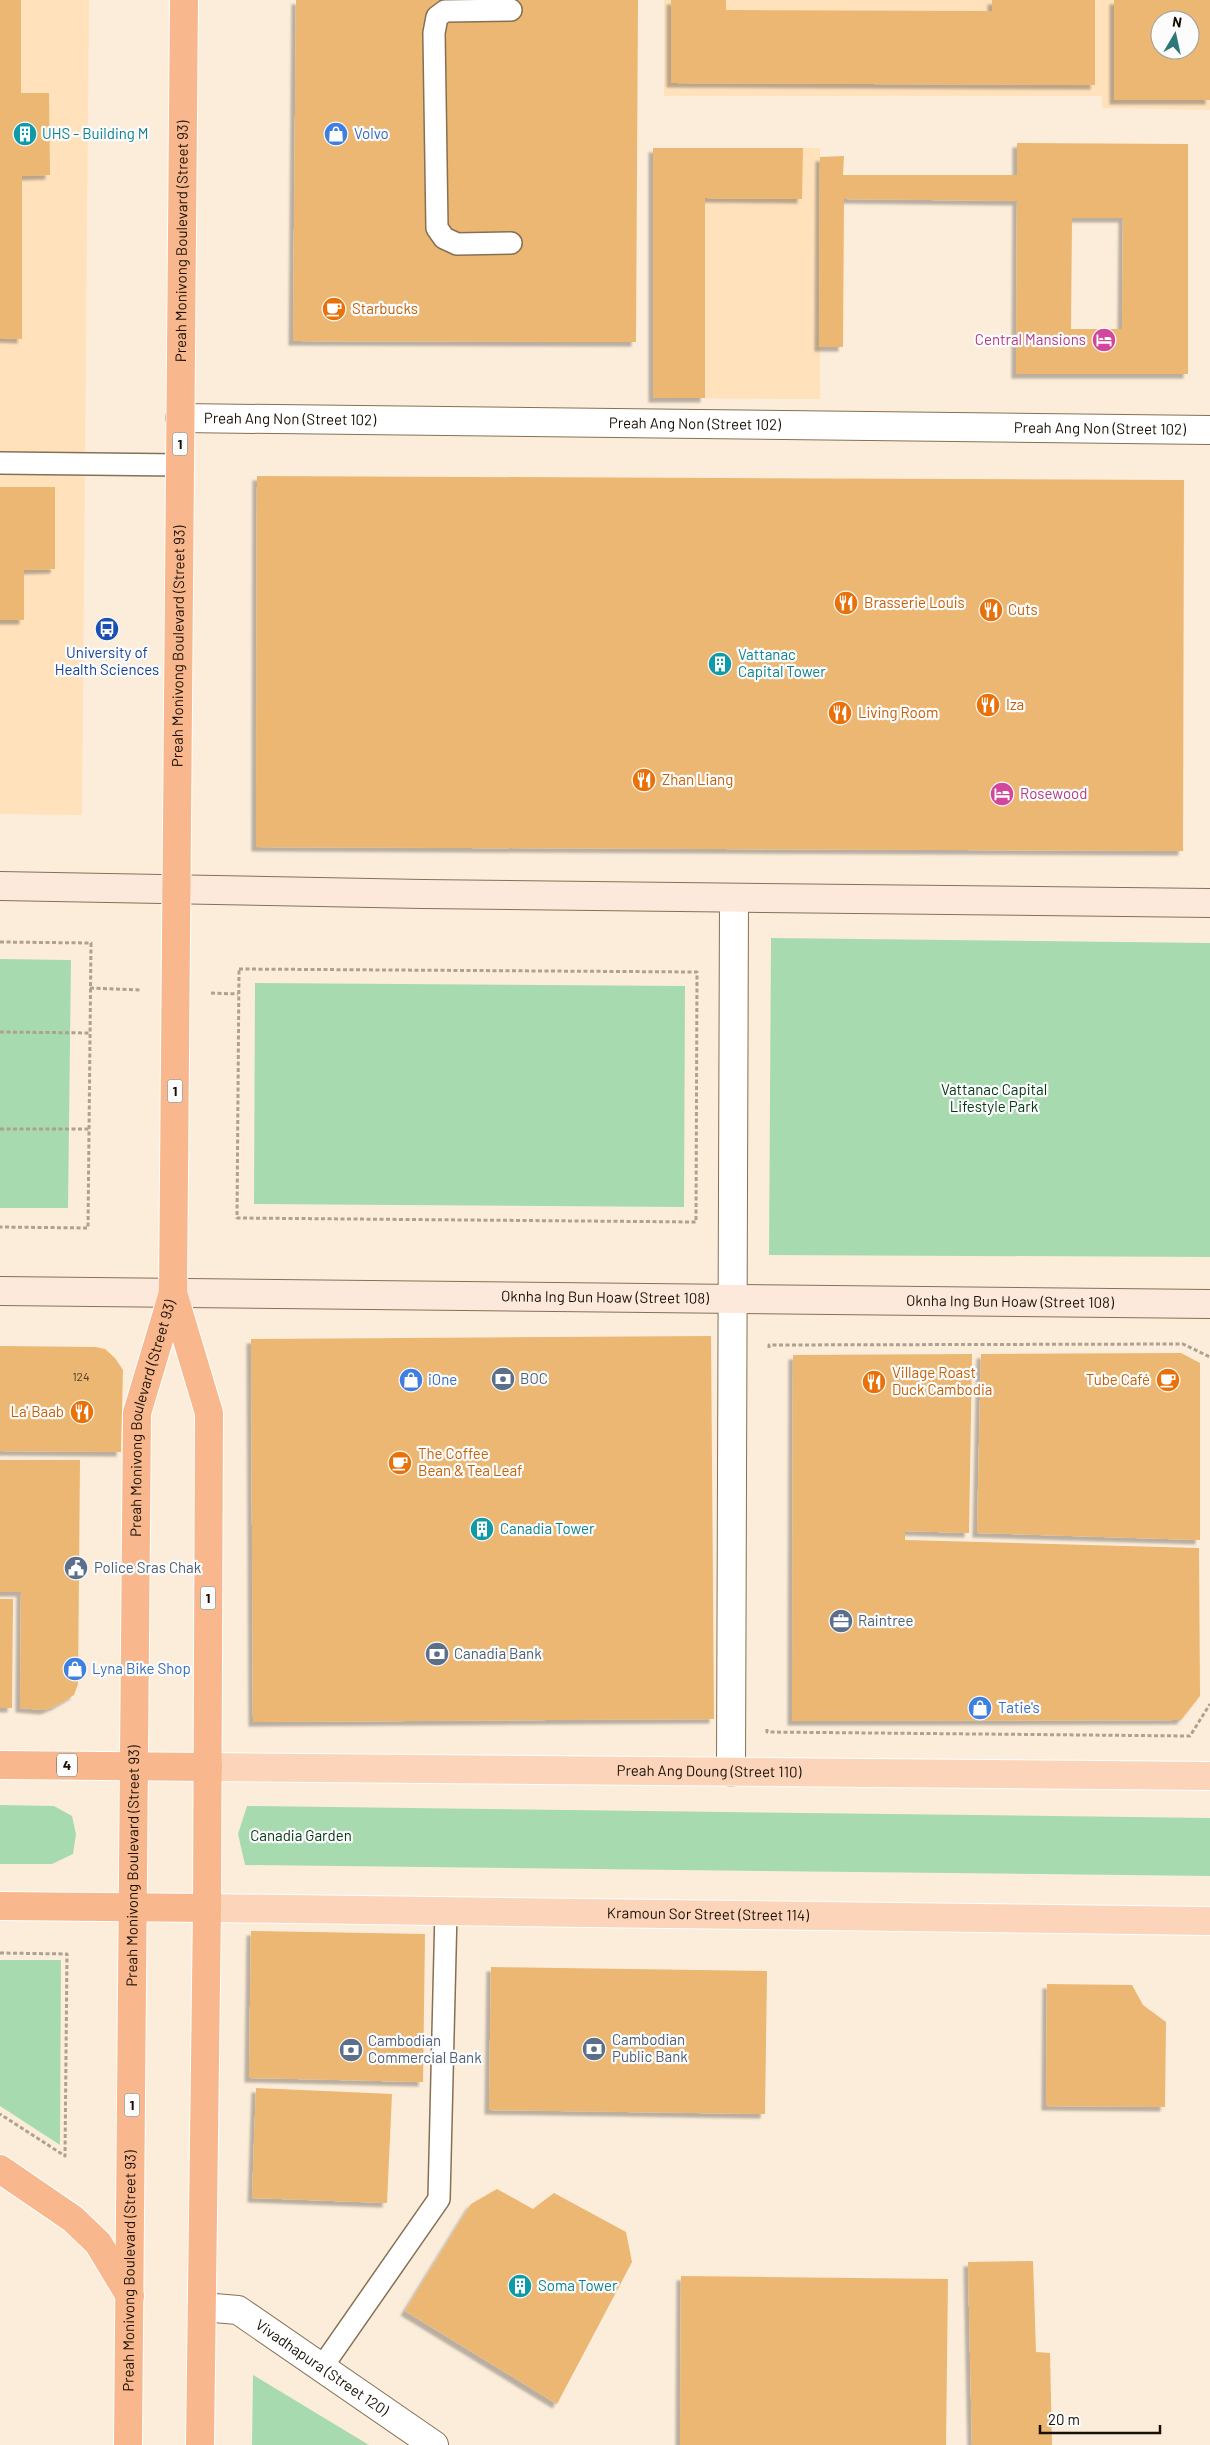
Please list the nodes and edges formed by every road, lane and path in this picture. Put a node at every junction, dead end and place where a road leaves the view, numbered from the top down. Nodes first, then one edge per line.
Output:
1 (184, 0) edge
2 (511, 10) dead end
3 (511, 243) dead end
4 (180, 418) junction
5 (1210, 430) edge
6 (0, 463) edge
7 (180, 465) junction
8 (0, 886) edge
9 (176, 888) junction
10 (734, 898) junction
11 (1210, 903) edge
12 (0, 942) edge
13 (239, 969) joint
14 (0, 1032) edge
15 (90, 1033) junction
16 (0, 1129) edge
17 (89, 1129) junction
18 (0, 1227) edge
19 (0, 1291) edge
20 (173, 1293) junction
21 (732, 1299) junction
22 (1210, 1304) edge
23 (769, 1355) dead end
24 (1210, 1357) edge
25 (1210, 1704) edge
26 (768, 1722) dead end
27 (0, 1765) edge
28 (135, 1766) junction
29 (208, 1767) junction
30 (731, 1772) junction
31 (1210, 1776) edge
32 (0, 1906) edge
33 (134, 1907) junction
34 (206, 1908) junction
35 (446, 1911) junction
36 (1210, 1921) edge
37 (0, 1953) edge
38 (0, 2114) edge
39 (0, 2169) edge
40 (130, 2296) junction
41 (202, 2307) junction
42 (322, 2367) junction
43 (128, 2445) edge
44 (200, 2445) edge
45 (434, 2445) edge

1 - 4 highway, Preah Monivong Boulevard (Street 93) / 1
2 - 3 lane
4 - 5 street, Preah Ang Non (Street 102)
4 - 7 highway, Preah Monivong Boulevard (Street 93) / 1
6 - 7 lane
7 - 9 highway, Preah Monivong Boulevard (Street 93) / 1
8 - 9 street
9 - 10 street
9 - 20 highway, Preah Monivong Boulevard (Street 93) / 1
10 - 11 street
10 - 21 street
12 - 15 path
13 - 13 path
14 - 15 path
15 - 17 path
16 - 17 path
17 - 18 path
19 - 20 street, Oknha Ing Bun Hoaw (Street 108)
20 - 21 street, Oknha Ing Bun Hoaw (Street 108)
20 - 28 highway, Preah Monivong Boulevard (Street 93) / 1
20 - 29 highway, Preah Monivong Boulevard (Street 93) / 1
21 - 22 street, Oknha Ing Bun Hoaw (Street 108)
21 - 30 street
23 - 24 path
25 - 26 path
27 - 28 highway, 4
28 - 29 highway
28 - 33 highway, Preah Monivong Boulevard (Street 93) / 1
29 - 30 main road, Preah Ang Doung (Street 110)
29 - 34 highway, Preah Monivong Boulevard (Street 93) / 1
30 - 31 main road, Preah Ang Doung (Street 110)
32 - 33 highway
33 - 34 highway
33 - 40 highway, Preah Monivong Boulevard (Street 93) / 1
34 - 35 main road, Kramoun Sor Street (Street 114)
34 - 41 highway, Preah Monivong Boulevard (Street 93) / 1
35 - 36 main road, Kramoun Sor Street (Street 114)
35 - 42 lane
37 - 38 path
39 - 40 highway
40 - 43 highway, Preah Monivong Boulevard (Street 93) / 1
41 - 42 street, Vivadhapura (Street 120)
41 - 44 highway, Preah Monivong Boulevard (Street 93) / 1
42 - 45 street, Vivadhapura (Street 120)

